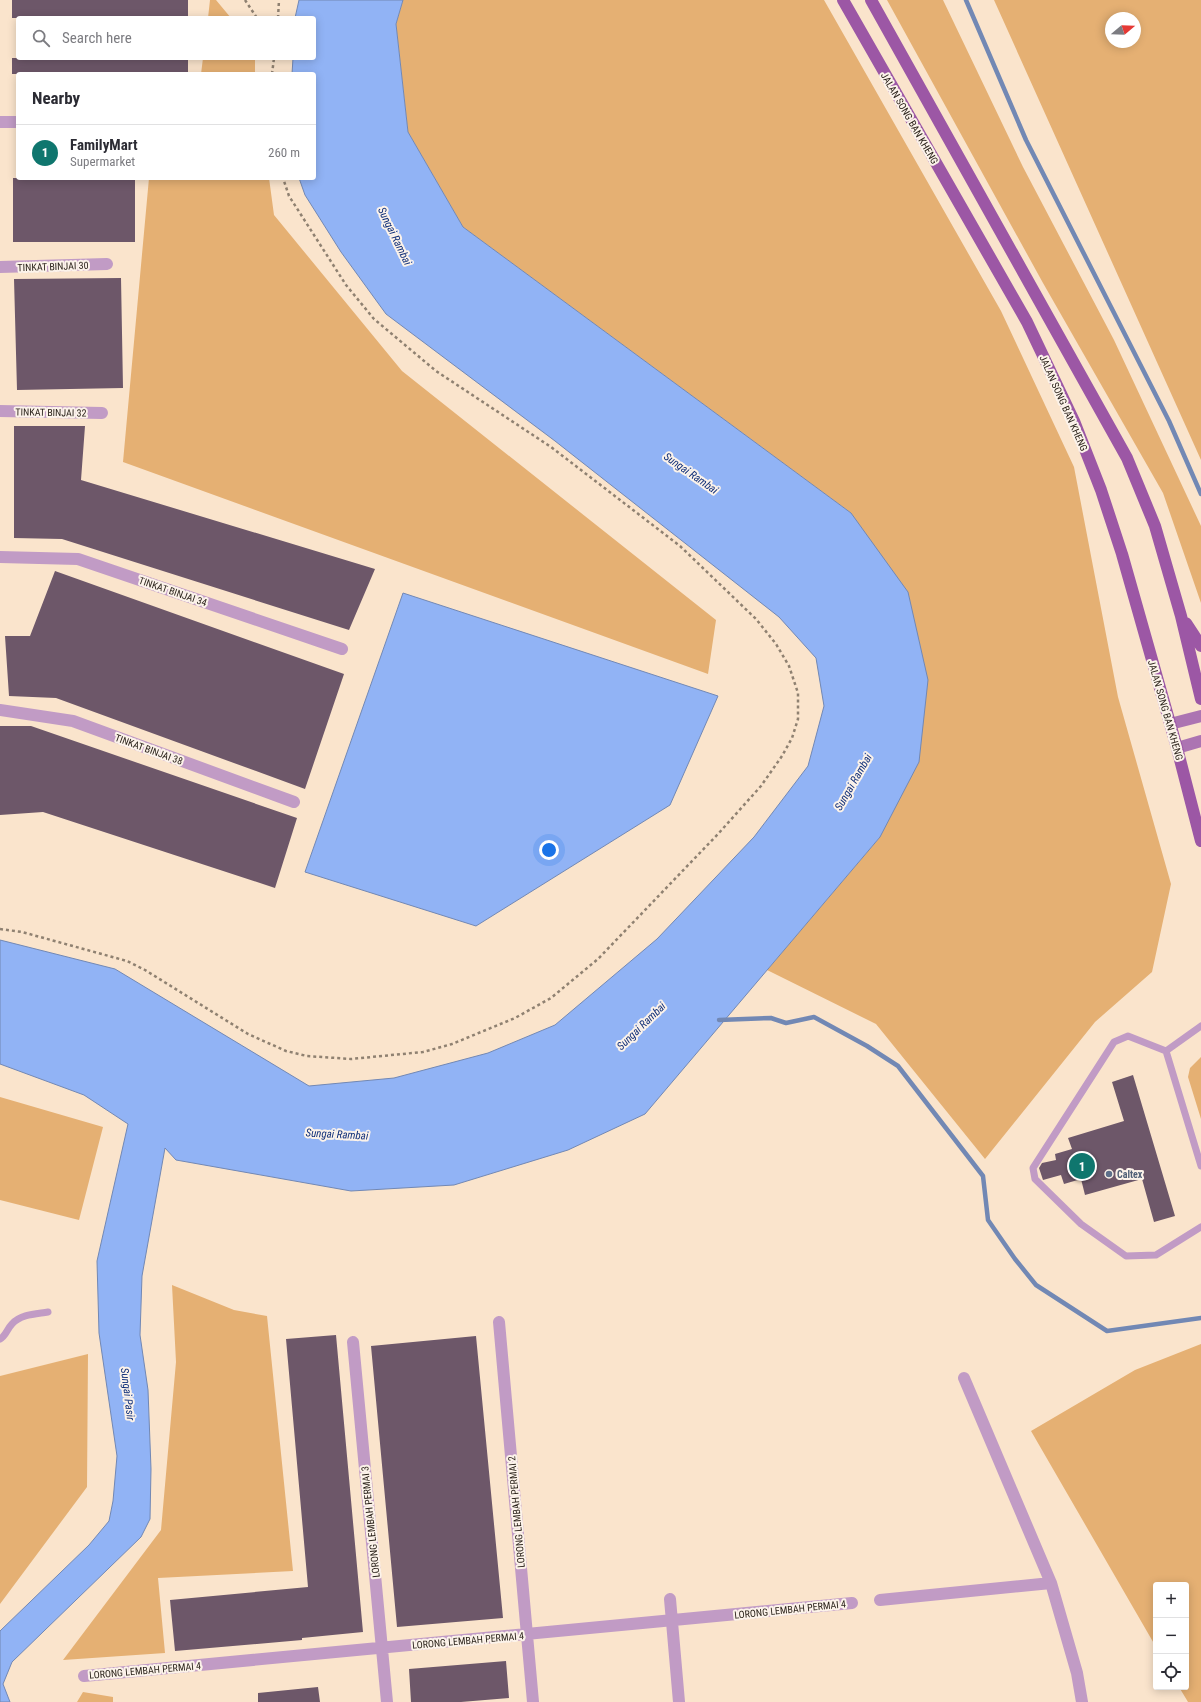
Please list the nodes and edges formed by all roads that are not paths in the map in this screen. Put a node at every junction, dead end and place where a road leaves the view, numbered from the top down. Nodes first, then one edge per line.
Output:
1 (843, 0) edge
2 (872, 0) edge
3 (0, 122) edge
4 (16, 122) edge
5 (106, 264) dead end
6 (0, 268) edge
7 (0, 411) edge
8 (102, 413) dead end
9 (0, 557) edge
10 (1181, 616) junction
11 (1201, 646) edge
12 (342, 649) dead end
13 (1201, 699) edge
14 (0, 710) edge
15 (1201, 716) edge
16 (1170, 724) junction
17 (1201, 741) edge
18 (1177, 748) junction
19 (294, 802) dead end
20 (1201, 841) edge
21 (1201, 1026) edge
22 (1166, 1050) junction
23 (1201, 1166) edge
24 (1201, 1227) edge
25 (48, 1312) dead end
26 (499, 1322) dead end
27 (0, 1339) edge
28 (353, 1342) dead end
29 (964, 1378) dead end
30 (1051, 1583) junction
31 (670, 1599) dead end
32 (880, 1600) dead end
33 (852, 1603) dead end
34 (672, 1621) junction
35 (527, 1635) junction
36 (382, 1648) junction
37 (84, 1676) dead end
38 (387, 1702) edge
39 (532, 1702) edge
40 (679, 1702) edge
41 (1082, 1702) edge

1 - 16 main road, JALAN SONG BAN KHENG
2 - 10 main road
3 - 4 street
5 - 6 street, TINKAT BINJAI 30
7 - 8 street, TINKAT BINJAI 32
9 - 12 street, TINKAT BINJAI 34
10 - 11 main road
10 - 13 main road
14 - 19 street, TINKAT BINJAI 38
15 - 16 street
16 - 18 main road, JALAN SONG BAN KHENG
17 - 18 street
18 - 20 main road, JALAN SONG BAN KHENG
21 - 22 lane
22 - 23 lane
22 - 24 lane
25 - 27 lane
26 - 35 street, LORONG LEMBAH PERMAI 2
28 - 36 street, LORONG LEMBAH PERMAI 3
29 - 30 street
30 - 32 street
30 - 41 street
31 - 34 street
33 - 34 street, LORONG LEMBAH PERMAI 4
34 - 35 street, LORONG LEMBAH PERMAI 4
34 - 40 street
35 - 36 street, LORONG LEMBAH PERMAI 4
35 - 39 street, LORONG LEMBAH PERMAI 2
36 - 37 street, LORONG LEMBAH PERMAI 4
36 - 38 street, LORONG LEMBAH PERMAI 3

